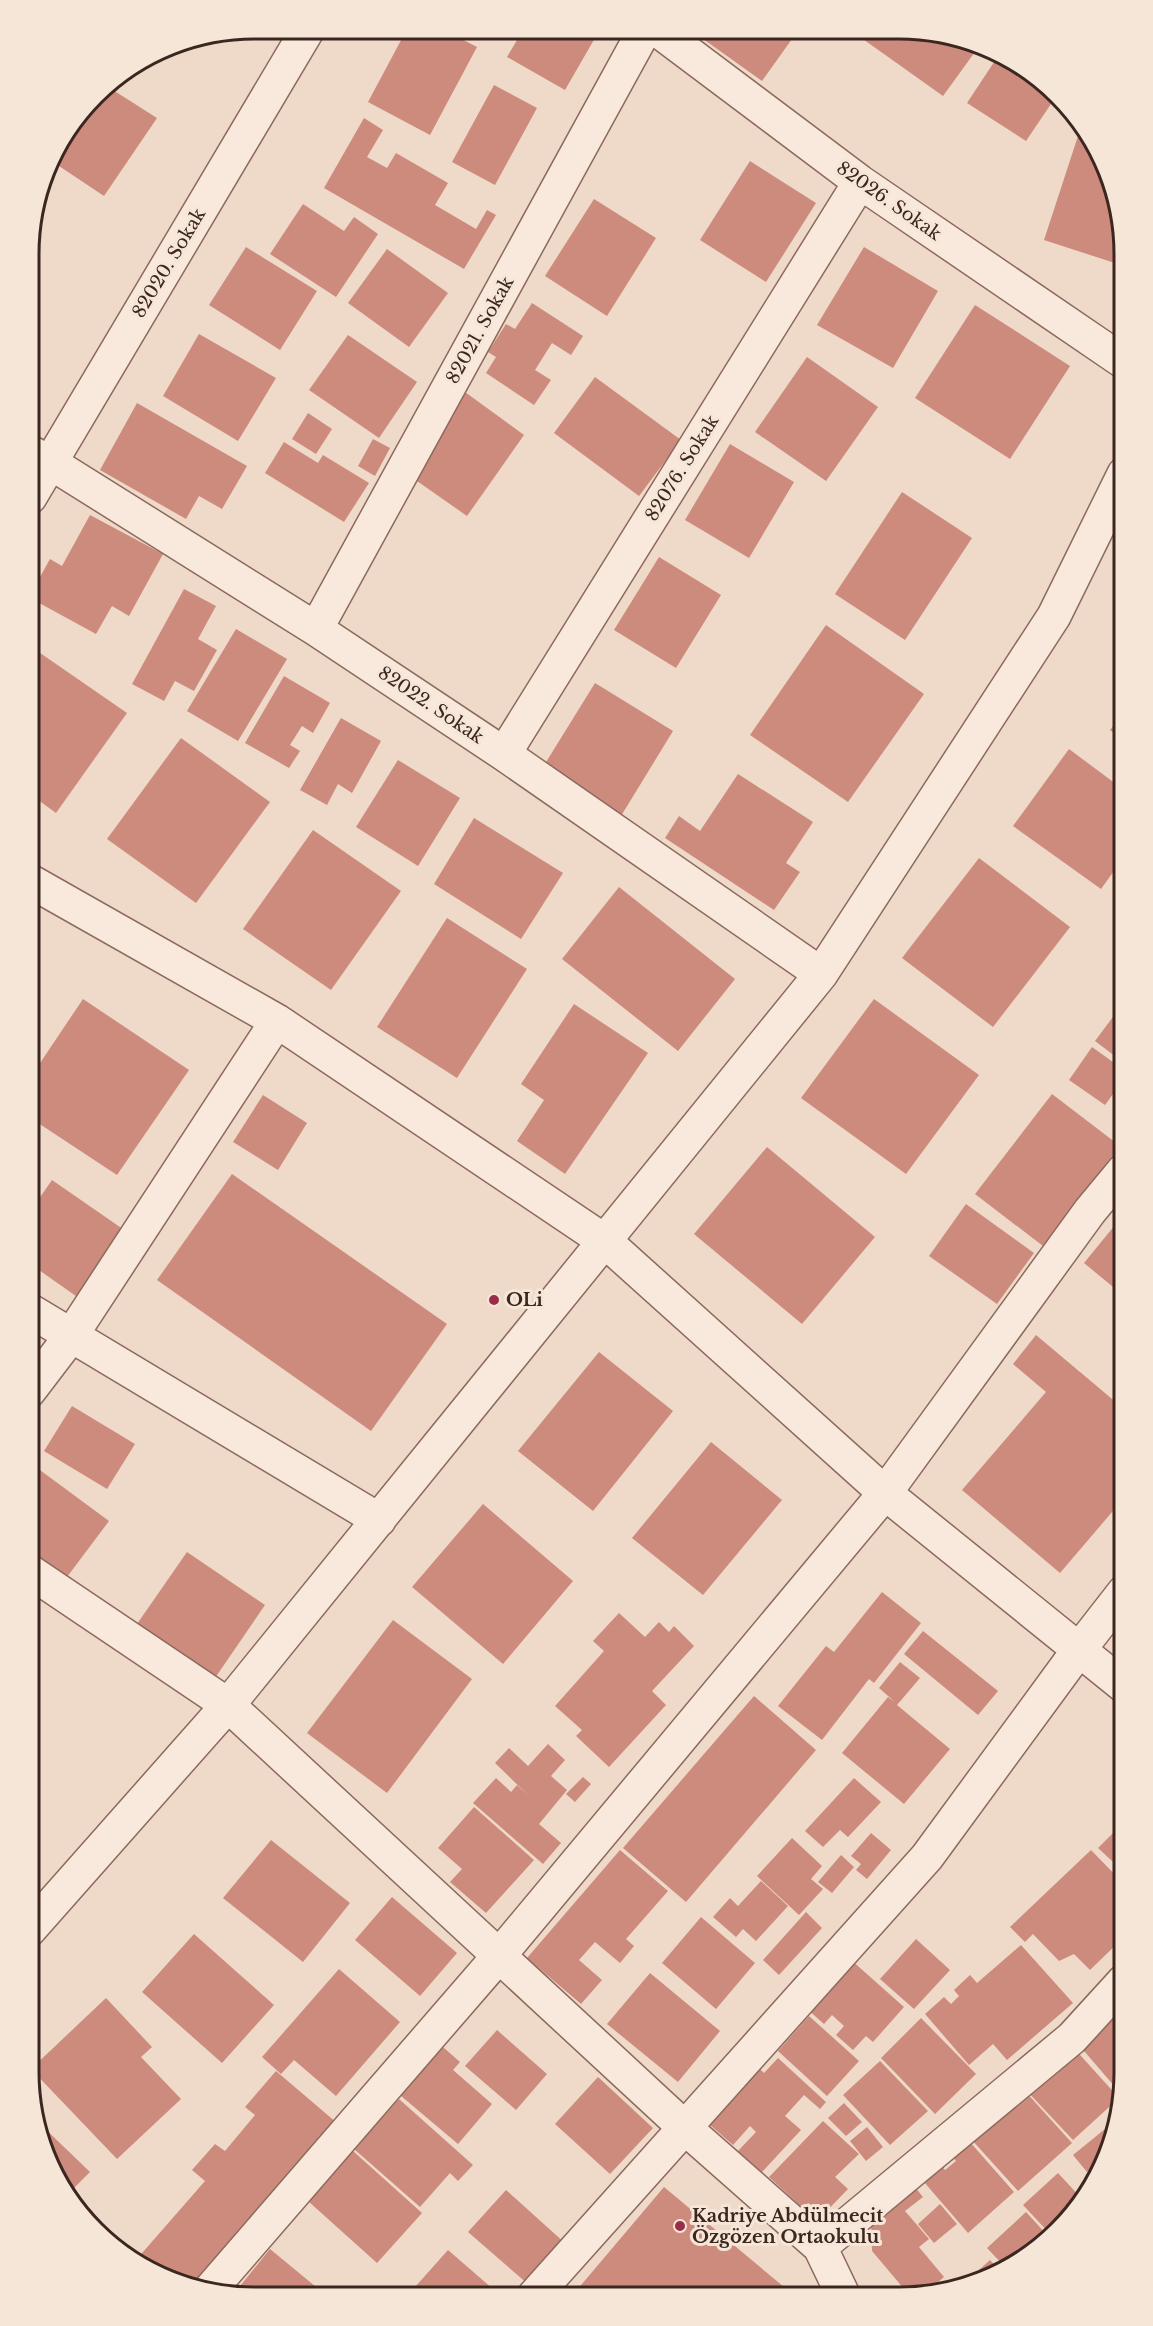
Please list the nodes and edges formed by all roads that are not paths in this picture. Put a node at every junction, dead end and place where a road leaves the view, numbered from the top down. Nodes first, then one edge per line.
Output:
1 (302, 39) edge
2 (640, 39) edge
3 (670, 39) edge
4 (860, 182) junction
5 (1114, 355) edge
6 (40, 458) edge
7 (1114, 494) edge
8 (315, 629) junction
9 (504, 754) junction
10 (39, 886) edge
11 (821, 974) junction
12 (277, 1021) junction
13 (1114, 1182) edge
14 (606, 1242) junction
15 (39, 1316) edge
16 (71, 1336) junction
17 (39, 1378) edge
18 (885, 1492) junction
19 (380, 1520) junction
20 (39, 1579) edge
21 (1114, 1606) edge
22 (1078, 1651) junction
23 (1114, 1678) edge
24 (228, 1705) junction
25 (39, 1919) edge
26 (498, 1957) junction
27 (1114, 1992) edge
28 (684, 2127) junction
29 (820, 2247) junction
30 (215, 2283) edge
31 (542, 2287) edge
32 (839, 2287) edge

1 - 6 street, 82020. Sokak
2 - 8 street, 82021. Sokak
3 - 4 street, 82026. Sokak
4 - 5 street, 82026. Sokak
4 - 9 street, 82076. Sokak
6 - 8 street, 82022. Sokak
7 - 11 street
8 - 9 street, 82022. Sokak
9 - 11 street, 82022. Sokak
10 - 12 street
11 - 14 street
12 - 14 street
12 - 16 street
13 - 18 street
14 - 18 street
14 - 19 street
15 - 16 street
16 - 17 street
16 - 19 street
18 - 22 street
18 - 26 street
19 - 24 street
20 - 24 street
21 - 22 street
22 - 23 street
22 - 28 street
24 - 25 street
24 - 26 street
26 - 28 street
26 - 30 street
27 - 29 street
28 - 29 street
28 - 31 street
29 - 32 street

